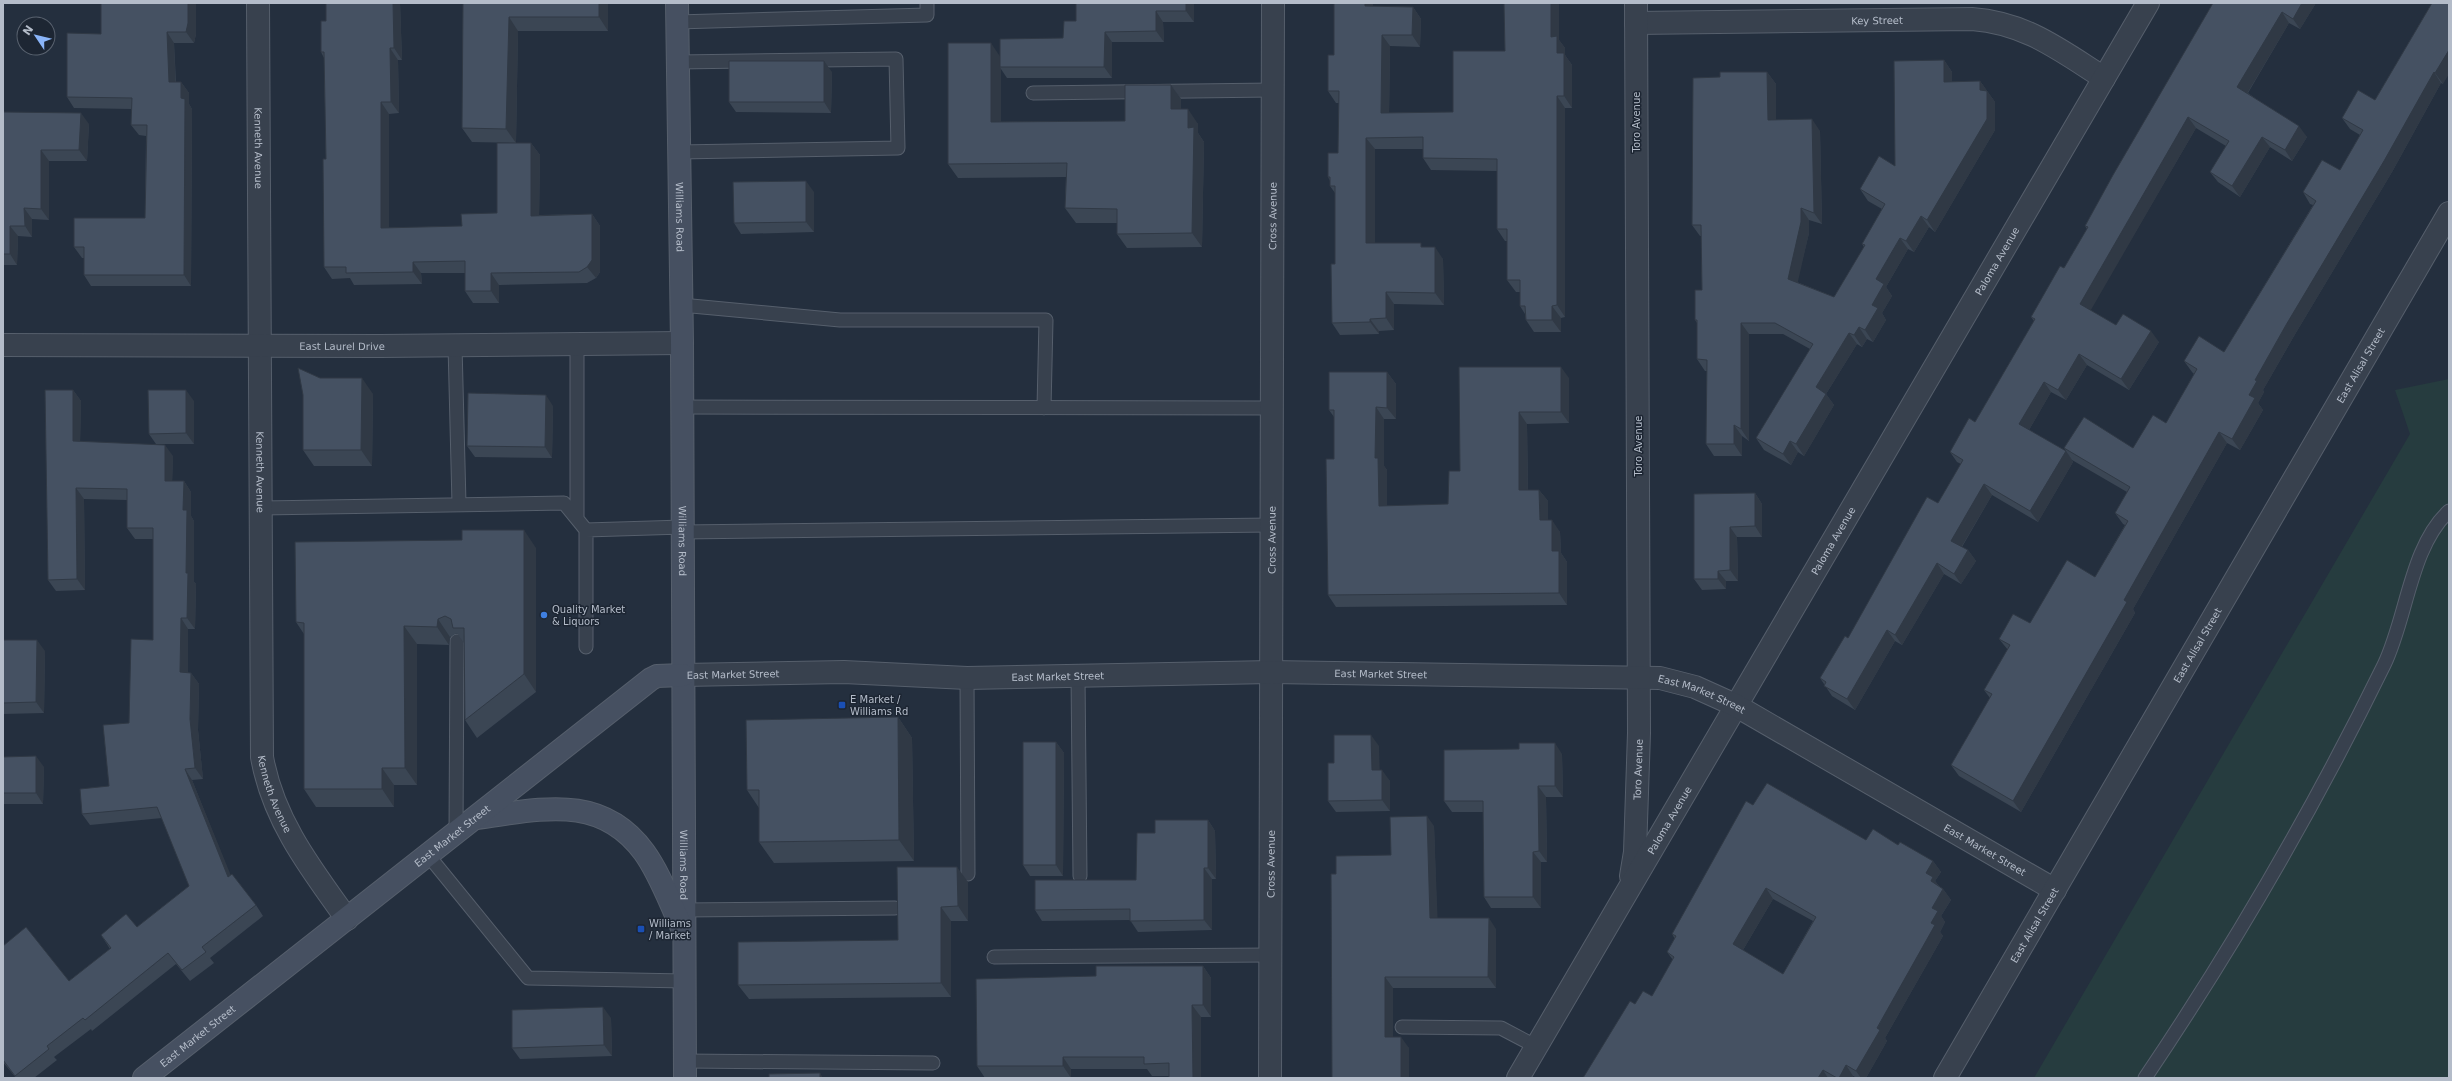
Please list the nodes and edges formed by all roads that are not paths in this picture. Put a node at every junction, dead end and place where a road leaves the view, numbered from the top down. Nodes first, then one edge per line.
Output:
1 (258, 3) edge
2 (927, 3) edge
3 (1273, 3) edge
4 (2148, 3) edge
5 (677, 13) edge
6 (1636, 13) edge
7 (678, 62) junction
8 (2104, 78) junction
9 (1273, 90) junction
10 (1033, 93) dead end
11 (679, 152) junction
12 (2449, 213) edge
13 (681, 305) junction
14 (577, 344) junction
15 (682, 344) junction
16 (3, 345) edge
17 (455, 345) junction
18 (261, 346) junction
19 (682, 407) junction
20 (1044, 408) junction
21 (1272, 408) junction
22 (459, 504) junction
23 (262, 508) junction
24 (2449, 511) edge
25 (577, 519) junction
26 (1272, 525) junction
27 (586, 530) junction
28 (683, 530) junction
29 (457, 641) edge
30 (586, 647) dead end
31 (1271, 672) junction
32 (683, 675) junction
33 (1078, 676) junction
34 (1638, 676) junction
35 (967, 678) junction
36 (1735, 705) junction
37 (475, 818) junction
38 (456, 834) junction
39 (428, 855) junction
40 (968, 874) dead end
41 (1080, 876) dead end
42 (1630, 888) junction
43 (2055, 890) junction
44 (894, 908) dead end
45 (684, 910) junction
46 (347, 919) junction
47 (684, 932) junction
48 (1270, 955) junction
49 (994, 957) dead end
50 (685, 981) junction
51 (1402, 1027) dead end
52 (1537, 1047) junction
53 (933, 1063) dead end
54 (685, 1070) edge
55 (144, 1078) edge
56 (1270, 1078) edge
57 (1518, 1078) edge
58 (1945, 1078) edge
59 (2145, 1078) edge

1 - 18 street, Kenneth Avenue
2 - 5 lane
3 - 9 street, Cross Avenue
4 - 8 street, Paloma Avenue
5 - 7 main road, Williams Road
6 - 8 street, Key Street
6 - 34 street, Toro Avenue
7 - 11 main road, Williams Road
7 - 11 lane
8 - 36 street, Paloma Avenue
9 - 10 lane
9 - 21 street, Cross Avenue
11 - 13 main road, Williams Road
12 - 43 street, East Alisal Street
13 - 15 main road, Williams Road
13 - 20 lane
14 - 15 street, East Laurel Drive
14 - 17 street, East Laurel Drive
14 - 25 lane
15 - 19 main road, Williams Road
16 - 18 street, East Laurel Drive
17 - 18 street, East Laurel Drive
17 - 22 lane
18 - 23 street, Kenneth Avenue
19 - 20 lane
19 - 28 main road, Williams Road
20 - 21 lane
21 - 26 street, Cross Avenue
22 - 23 lane
22 - 25 lane
23 - 46 street, Kenneth Avenue
24 - 59 lane
25 - 27 lane
26 - 28 lane
26 - 31 street, Cross Avenue
27 - 28 lane
27 - 30 lane
28 - 32 main road, Williams Road
29 - 38 lane
31 - 33 street, East Market Street
31 - 34 street, East Market Street
31 - 48 street, Cross Avenue
32 - 35 street, East Market Street
32 - 37 main road, East Market Street
32 - 45 main road, Williams Road
33 - 35 street, East Market Street
33 - 41 lane
34 - 36 street, East Market Street
34 - 42 street, Toro Avenue
35 - 40 lane
36 - 42 street, Paloma Avenue
36 - 43 street, East Market Street
37 - 38 main road, East Market Street
37 - 47 main road
38 - 39 main road, East Market Street
39 - 46 main road, East Market Street
39 - 50 lane
42 - 52 street, Paloma Avenue
43 - 58 street, East Alisal Street
44 - 45 lane
45 - 47 main road, Williams Road
46 - 55 main road, East Market Street
47 - 50 main road, Williams Road
48 - 49 lane
48 - 56 street, Cross Avenue
50 - 54 main road, Williams Road
51 - 52 lane
52 - 57 street, Paloma Avenue
53 - 54 lane

